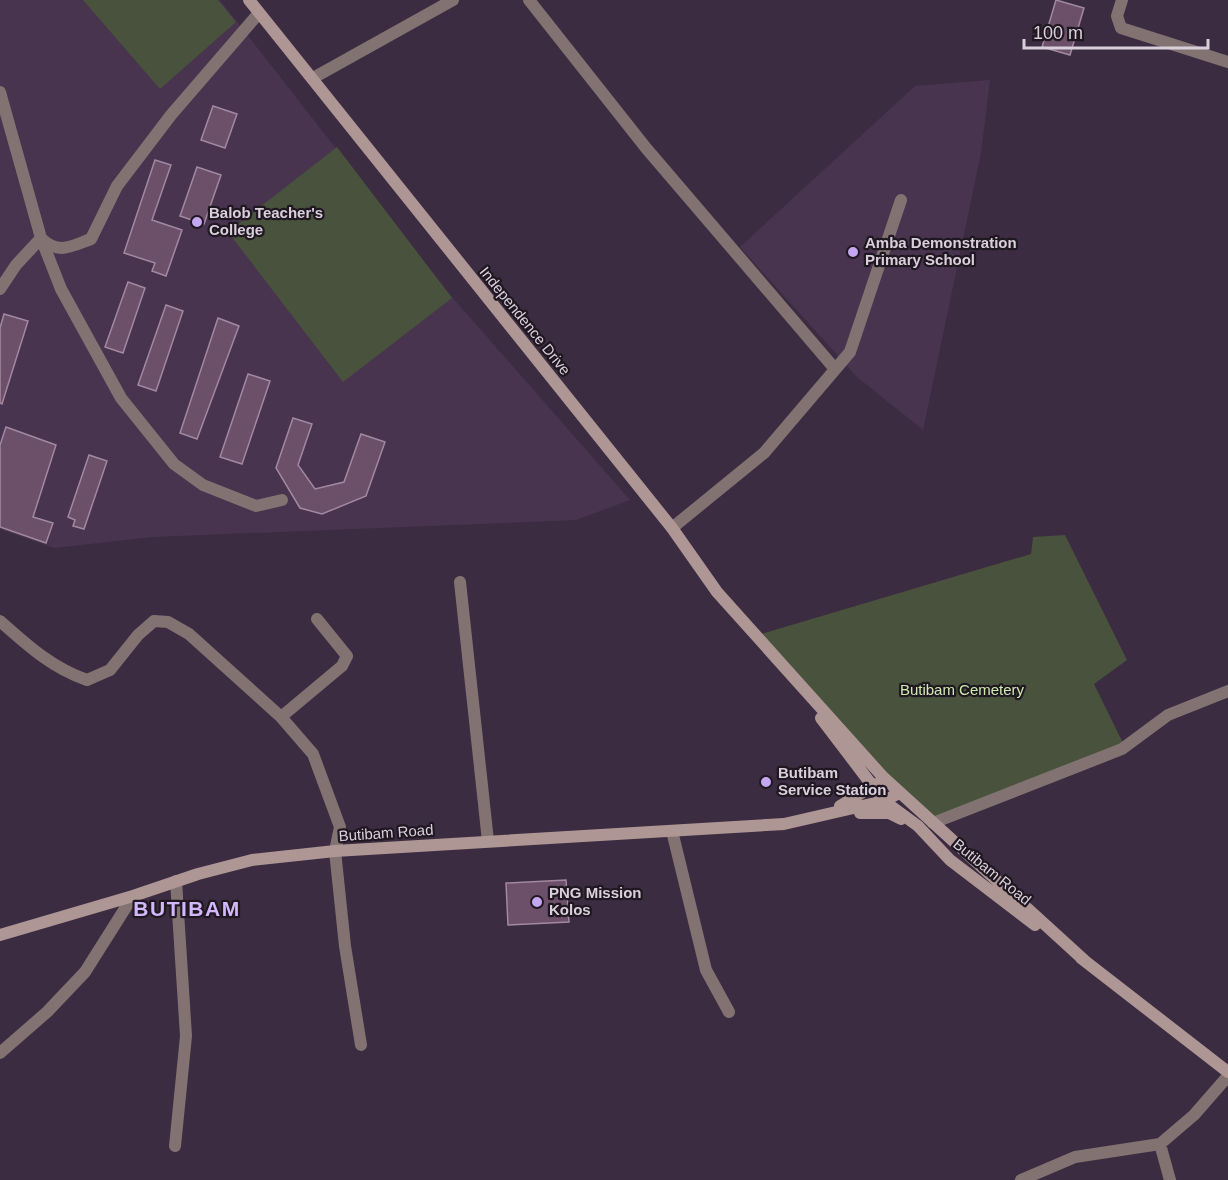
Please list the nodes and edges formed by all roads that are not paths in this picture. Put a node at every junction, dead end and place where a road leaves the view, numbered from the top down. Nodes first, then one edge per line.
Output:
1 (249, 0) edge
2 (453, 0) edge
3 (529, 0) edge
4 (1122, 0) edge
5 (259, 13) junction
6 (1228, 62) edge
7 (313, 78) junction
8 (0, 92) edge
9 (901, 200) dead end
10 (41, 238) junction
11 (0, 289) edge
12 (835, 369) junction
13 (282, 500) dead end
14 (672, 528) junction
15 (460, 582) dead end
16 (317, 619) dead end
17 (0, 621) edge
18 (777, 659) junction
19 (1228, 691) edge
20 (280, 717) junction
21 (883, 777) junction
22 (872, 788) junction
23 (899, 792) junction
24 (884, 801) junction
25 (933, 823) junction
26 (784, 824) junction
27 (918, 826) junction
28 (672, 831) junction
29 (488, 841) junction
30 (335, 851) junction
31 (176, 881) junction
32 (133, 896) junction
33 (0, 935) edge
34 (1085, 962) junction
35 (729, 1012) dead end
36 (361, 1045) dead end
37 (0, 1053) edge
38 (1228, 1074) edge
39 (1160, 1144) junction
40 (175, 1146) dead end
41 (1021, 1180) edge
42 (1170, 1180) edge

1 - 5 main road, Independence Drive
2 - 7 street
3 - 12 street
4 - 6 street
5 - 7 main road, Independence Drive
5 - 10 street
7 - 14 main road, Independence Drive
8 - 10 street
9 - 12 street
10 - 11 street
10 - 13 street
12 - 14 street
14 - 18 main road, Independence Drive
15 - 29 street
16 - 20 street
17 - 20 street
18 - 21 main road, Butibam Road
18 - 22 main road, Butibam Road
19 - 25 street
20 - 30 street
21 - 22 main road, Butibam Road
21 - 23 main road, Butibam Road
22 - 24 main road, Butibam Road
22 - 26 main road, Butibam Road
23 - 24 main road, Butibam Road
23 - 25 main road, Butibam Road
24 - 26 main road, Butibam Road
24 - 27 main road, Butibam Road
25 - 34 main road, Butibam Road
26 - 27 main road
26 - 28 main road, Butibam Road
27 - 34 main road, Butibam Road
28 - 29 main road, Butibam Road
28 - 35 street
29 - 30 main road, Butibam Road
30 - 31 main road, Butibam Road
30 - 36 street
31 - 32 main road, Butibam Road
31 - 40 street
32 - 33 main road, Butibam Road
32 - 37 street
34 - 38 main road, Butibam Road
38 - 39 street
39 - 41 street
39 - 42 street

